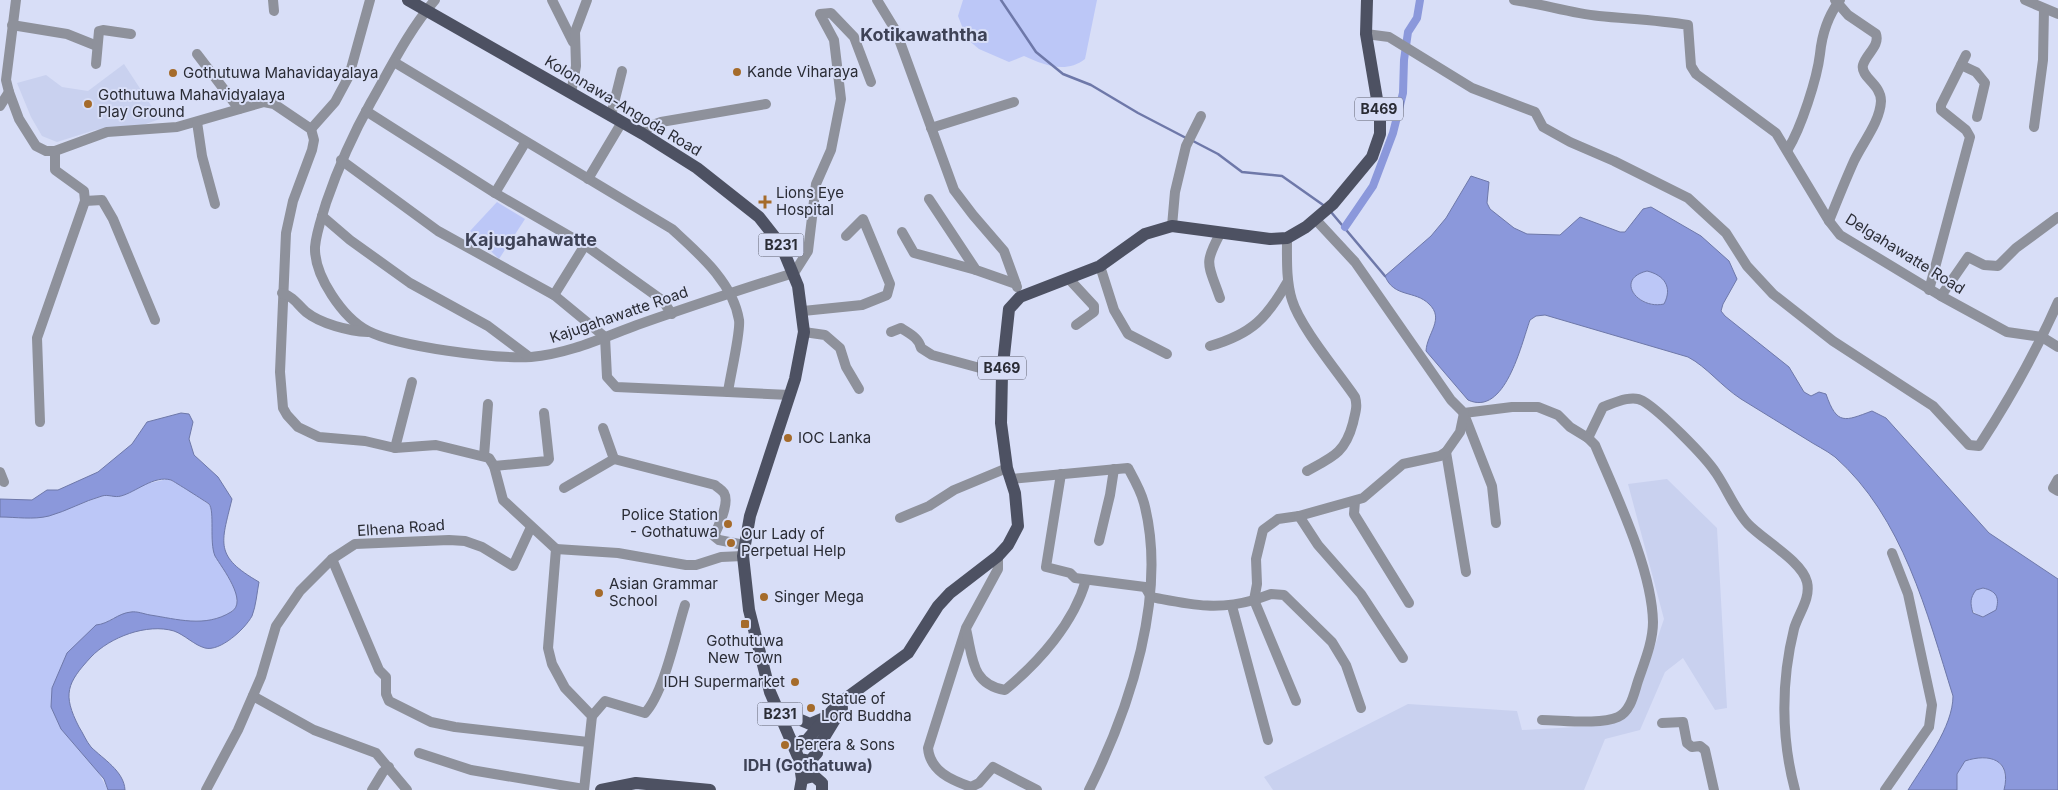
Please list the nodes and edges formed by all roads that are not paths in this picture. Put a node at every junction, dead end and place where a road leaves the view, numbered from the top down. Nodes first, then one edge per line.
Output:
1 (16, 0) edge
2 (370, 0) edge
3 (408, 0) edge
4 (435, 0) edge
5 (552, 0) edge
6 (587, 0) edge
7 (1366, 0) edge
8 (1514, 0) edge
9 (2025, 0) edge
10 (879, 1) edge
11 (1838, 1) edge
12 (1540, 2) edge
13 (2044, 9) junction
14 (426, 10) junction
15 (2058, 14) edge
16 (12, 25) junction
17 (131, 34) dead end
18 (1366, 34) junction
19 (575, 45) junction
20 (97, 46) junction
21 (197, 54) dead end
22 (394, 62) junction
23 (96, 64) dead end
24 (622, 71) dead end
25 (3, 80) edge
26 (871, 82) dead end
27 (9, 92) junction
28 (571, 93) junction
29 (1014, 102) dead end
30 (766, 104) dead end
31 (0, 106) edge
32 (239, 109) junction
33 (366, 111) junction
34 (611, 115) junction
35 (1201, 116) dead end
36 (1977, 117) dead end
37 (197, 122) junction
38 (622, 122) junction
39 (2034, 127) dead end
40 (931, 128) junction
41 (311, 129) junction
42 (643, 134) junction
43 (525, 143) junction
44 (1788, 149) junction
45 (55, 151) junction
46 (341, 160) junction
47 (588, 179) junction
48 (495, 193) junction
49 (928, 199) dead end
50 (85, 201) junction
51 (215, 204) dead end
52 (1324, 212) junction
53 (322, 216) junction
54 (2058, 217) edge
55 (1828, 222) junction
56 (1172, 226) junction
57 (902, 232) dead end
58 (1221, 232) junction
59 (846, 236) dead end
60 (1287, 238) junction
61 (585, 245) junction
62 (1100, 266) junction
63 (976, 270) junction
64 (794, 273) junction
65 (1069, 279) junction
66 (1288, 281) junction
67 (1016, 284) junction
68 (1929, 290) junction
69 (282, 292) junction
70 (728, 292) junction
71 (554, 295) junction
72 (1941, 296) junction
73 (1020, 297) junction
74 (1220, 298) dead end
75 (2058, 302) edge
76 (803, 310) junction
77 (672, 314) junction
78 (155, 320) dead end
79 (1076, 325) dead end
80 (369, 332) junction
81 (804, 332) junction
82 (891, 332) dead end
83 (605, 337) junction
84 (2042, 337) junction
85 (1210, 346) dead end
86 (2058, 347) edge
87 (1167, 354) dead end
88 (529, 357) junction
89 (1002, 374) junction
90 (412, 382) dead end
91 (859, 389) dead end
92 (728, 392) junction
93 (790, 394) junction
94 (488, 404) dead end
95 (544, 413) dead end
96 (1464, 413) junction
97 (40, 422) dead end
98 (603, 428) dead end
99 (1588, 438) junction
100 (395, 448) junction
101 (1446, 452) junction
102 (484, 456) junction
103 (614, 459) junction
104 (494, 466) junction
105 (1114, 469) junction
106 (1307, 472) dead end
107 (1009, 474) junction
108 (1061, 474) junction
109 (2058, 479) edge
110 (564, 488) dead end
111 (2058, 491) edge
112 (1355, 501) junction
113 (1299, 516) junction
114 (900, 518) dead end
115 (1496, 523) dead end
116 (531, 528) junction
117 (1099, 541) dead end
118 (556, 549) junction
119 (744, 550) junction
120 (1892, 553) dead end
121 (998, 556) junction
122 (332, 559) junction
123 (1466, 572) dead end
124 (1086, 580) junction
125 (1151, 597) junction
126 (1254, 600) junction
127 (1409, 603) dead end
128 (685, 605) dead end
129 (1232, 606) junction
130 (966, 628) junction
131 (1403, 658) dead end
132 (768, 678) junction
133 (252, 696) junction
134 (848, 698) junction
135 (1296, 701) dead end
136 (1361, 708) dead end
137 (789, 715) junction
138 (592, 716) junction
139 (825, 718) junction
140 (1542, 720) dead end
141 (1662, 723) dead end
142 (1268, 740) dead end
143 (588, 742) junction
144 (806, 749) junction
145 (419, 753) dead end
146 (389, 766) junction
147 (801, 784) edge
148 (822, 787) edge
149 (206, 790) edge
150 (372, 790) edge
151 (408, 790) edge
152 (584, 790) edge
153 (601, 790) edge
154 (710, 790) edge
155 (787, 790) edge
156 (1037, 790) edge
157 (1089, 790) edge
158 (1714, 790) edge
159 (1795, 790) edge
160 (1885, 790) edge

1 - 16 street
2 - 41 street
3 - 14 main road, Kolonnawa-Angoda Road / B231
4 - 14 street, Kajugahawatte Road
5 - 19 street
6 - 19 street
7 - 18 main road, B469
8 - 12 street, Delgahawatte Road
9 - 13 street
10 - 40 street
11 - 44 street
11 - 55 street
12 - 44 street, Delgahawatte Road
13 - 15 street
13 - 39 street
14 - 22 street, Kajugahawatte Road
14 - 28 main road, Kolonnawa-Angoda Road / B231
16 - 20 street
16 - 25 street
17 - 20 street
18 - 52 main road, B469
18 - 84 street
19 - 28 street
20 - 23 street
21 - 32 street
22 - 33 street, Kajugahawatte Road
22 - 43 street
24 - 34 street
25 - 27 street
26 - 64 street
27 - 31 street
27 - 45 street
28 - 34 main road, Kolonnawa-Angoda Road / B231
29 - 40 street
30 - 42 street
32 - 37 street
32 - 41 street
33 - 46 street, Kajugahawatte Road
33 - 48 street
34 - 38 main road, Kolonnawa-Angoda Road / B231
35 - 56 street
36 - 68 street
37 - 45 street
37 - 51 street
38 - 42 main road, Kolonnawa-Angoda Road / B231
38 - 47 street
40 - 67 street
41 - 69 street
42 - 64 main road, Kolonnawa-Angoda Road / B231
43 - 47 street
43 - 48 street
44 - 55 street, Delgahawatte Road
45 - 50 street
46 - 53 street, Kajugahawatte Road
46 - 71 street
47 - 70 street
48 - 61 street
49 - 63 street
50 - 78 street
50 - 97 street
52 - 60 main road, B469
52 - 96 street
53 - 80 street, Kajugahawatte Road
53 - 88 street
54 - 72 street
55 - 68 street, Delgahawatte Road
56 - 58 main road
56 - 62 main road
57 - 63 street
58 - 60 main road
58 - 74 street
59 - 76 street
60 - 66 street
61 - 71 street
61 - 77 street
62 - 65 main road
62 - 87 street
63 - 67 street
64 - 70 street, Kajugahawatte Road
64 - 76 main road, Kolonnawa-Angoda Road / B231
65 - 73 main road
65 - 79 street
66 - 85 street
66 - 106 street
67 - 73 street
68 - 72 street, Delgahawatte Road
69 - 80 street
69 - 100 street
70 - 77 street, Kajugahawatte Road
70 - 92 street
71 - 83 street
72 - 84 street, Delgahawatte Road
73 - 89 main road, B469
75 - 84 street
76 - 81 main road, Kolonnawa-Angoda Road / B231
77 - 83 street, Kajugahawatte Road
80 - 88 street, Kajugahawatte Road
81 - 91 street
81 - 93 main road, Kolonnawa-Angoda Road / B231
82 - 89 street
83 - 88 street, Kajugahawatte Road
83 - 92 street
84 - 86 street, Delgahawatte Road
89 - 107 main road, B469
90 - 100 street
92 - 93 street
93 - 119 main road, Kolonnawa-Angoda Road / B231
94 - 102 street
95 - 104 street
96 - 99 street
96 - 101 street
96 - 115 street
98 - 103 street
99 - 140 street
99 - 159 street
100 - 102 street
101 - 112 street
101 - 123 street
102 - 104 street
103 - 110 street
103 - 119 street
104 - 116 street
105 - 108 street
105 - 117 street
105 - 125 street
107 - 108 street
107 - 114 street
107 - 121 main road, B469
108 - 124 street
109 - 111 street
112 - 113 street
112 - 127 street
113 - 126 street
113 - 131 street
116 - 118 street
116 - 122 street, Elhena Road
118 - 119 street
118 - 138 street
119 - 132 main road, Kolonnawa-Angoda Road / B231
120 - 160 street
121 - 130 street
121 - 134 main road, B469
122 - 133 street, Elhena Road
122 - 143 street
124 - 125 street
124 - 130 street
125 - 129 street
125 - 157 street
126 - 129 street
126 - 135 street
126 - 136 street
128 - 138 street
129 - 142 street
130 - 156 street
132 - 137 main road, Kolonnawa-Angoda Road / B231
132 - 144 main road, Kolonnawa-Angoda Road / B231
133 - 146 street
133 - 149 street, Elhena Road
134 - 139 main road, B469
134 - 144 main road, B469
137 - 139 main road
137 - 144 main road, Kolonnawa-Angoda Road / B231
138 - 143 street
139 - 144 main road, B469
141 - 158 street
143 - 152 street
144 - 147 main road, B231
144 - 148 main road, B231
145 - 152 street
146 - 150 street
146 - 151 street
147 - 148 main road
147 - 155 main road
153 - 154 main road

